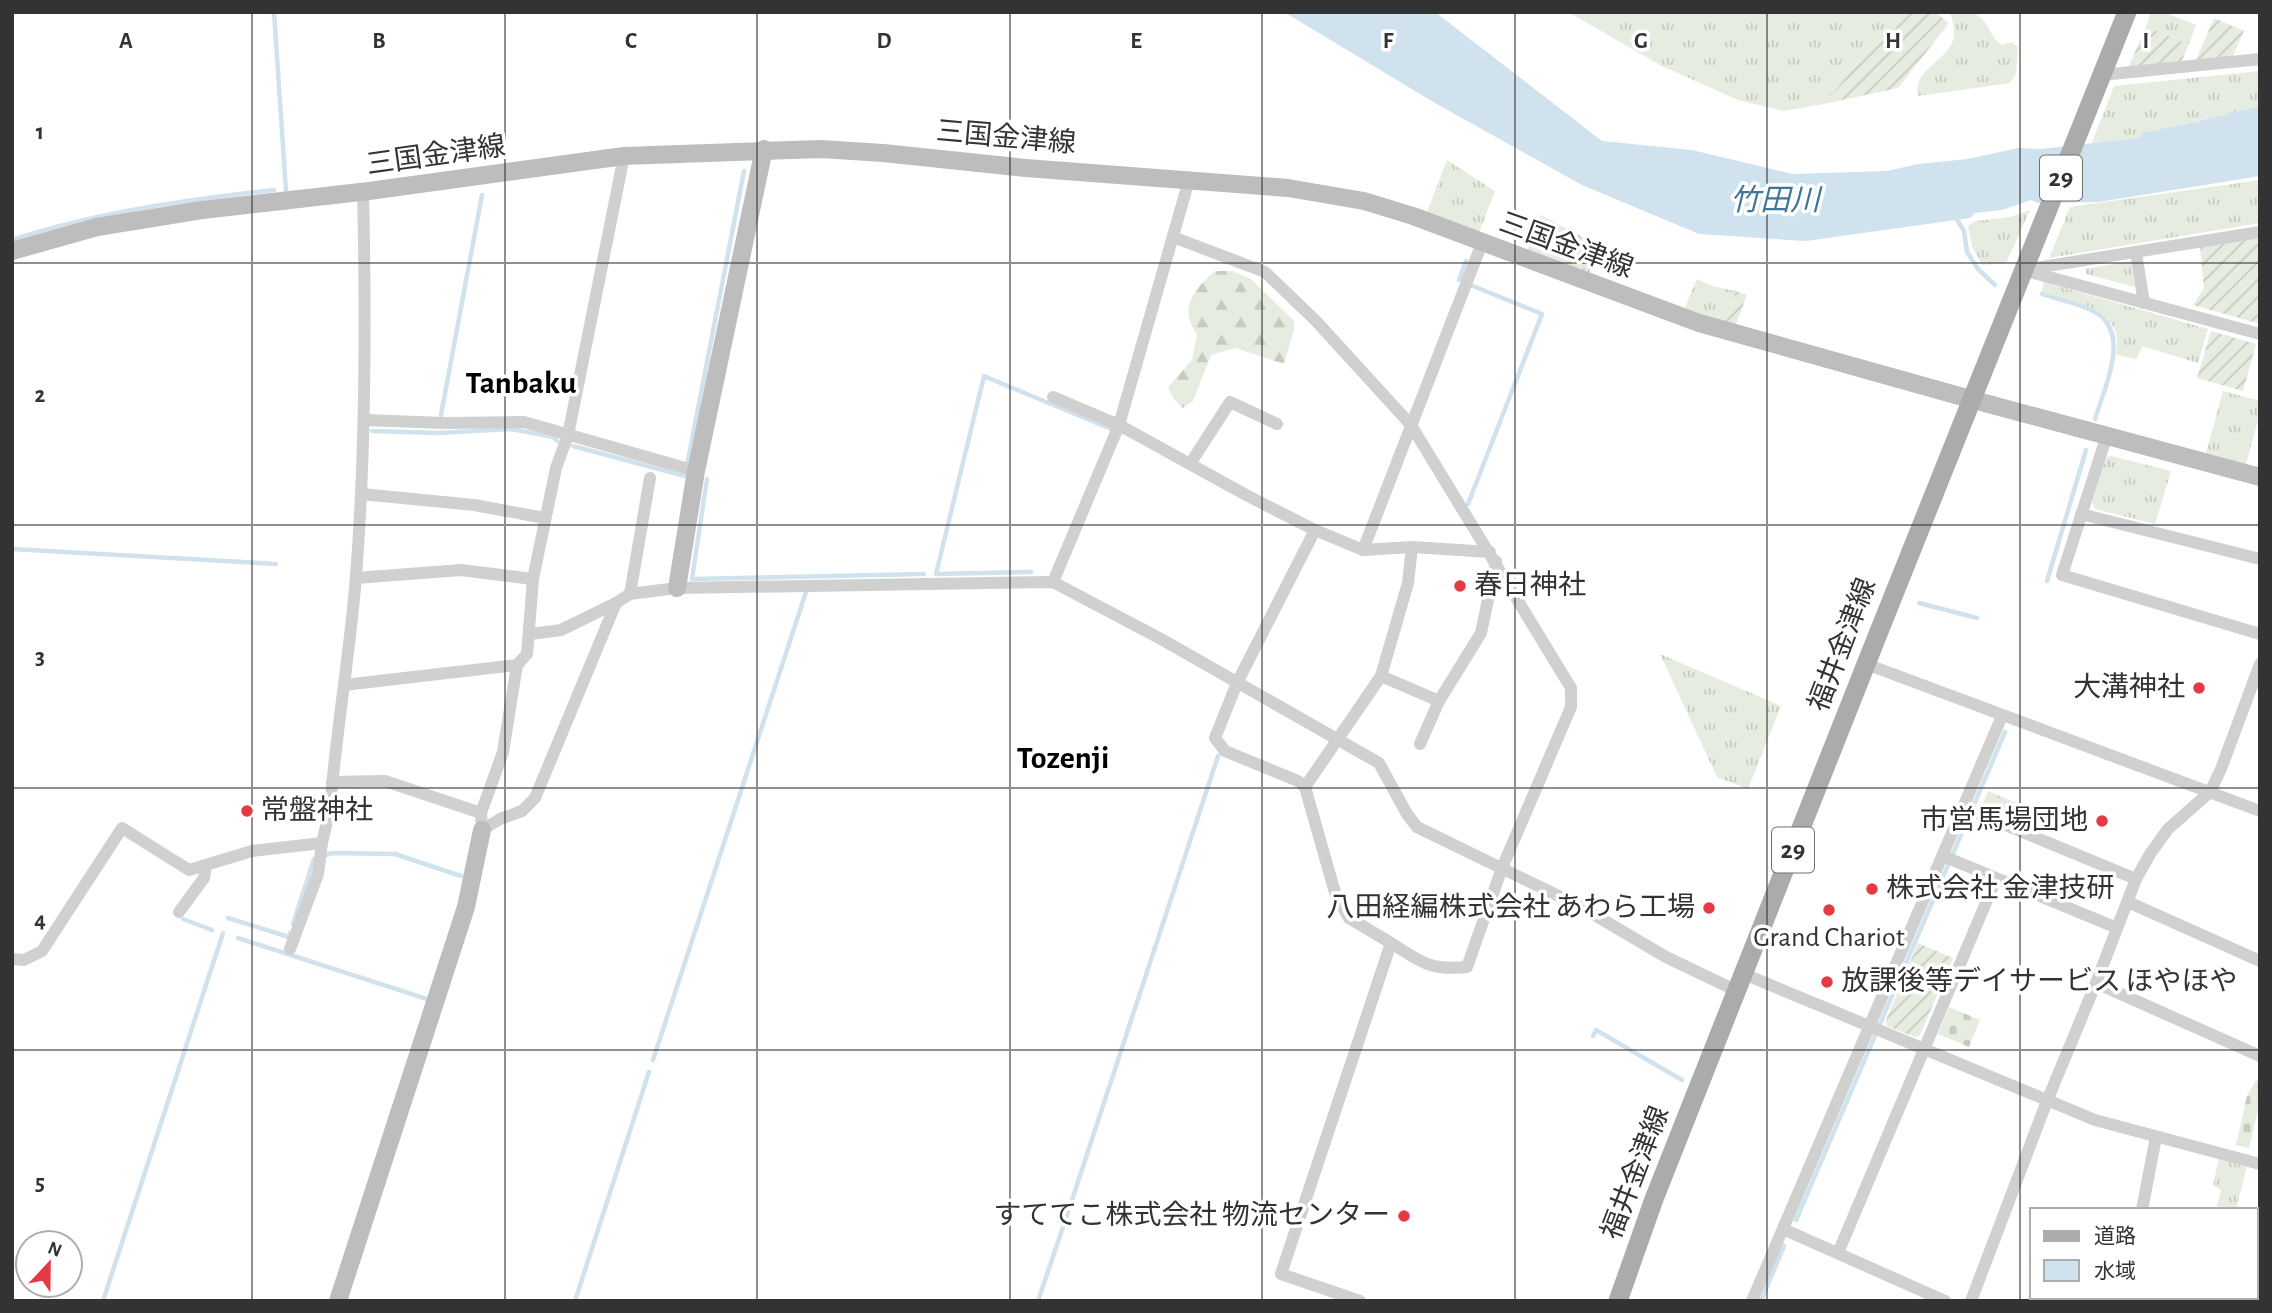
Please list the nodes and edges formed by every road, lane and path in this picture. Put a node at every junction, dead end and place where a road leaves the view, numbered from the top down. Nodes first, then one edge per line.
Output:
1 (2127, 12) edge
2 (2260, 59) edge
3 (2102, 75) junction
4 (764, 149) junction
5 (624, 156) junction
6 (1189, 180) junction
7 (363, 192) junction
8 (2260, 232) edge
9 (1173, 237) junction
10 (1482, 243) junction
11 (12, 251) edge
12 (2136, 253) junction
13 (2025, 266) junction
14 (2144, 303) junction
15 (2260, 334) edge
16 (1053, 397) dead end
17 (1970, 399) junction
18 (364, 420) junction
19 (1277, 424) dead end
20 (1119, 425) junction
21 (1411, 425) junction
22 (568, 435) junction
23 (2107, 435) junction
24 (1190, 464) junction
25 (696, 471) junction
26 (2260, 477) edge
27 (650, 478) dead end
28 (361, 494) junction
29 (2081, 514) junction
30 (545, 518) junction
31 (1315, 530) junction
32 (1412, 547) junction
33 (1363, 550) junction
34 (1493, 557) junction
35 (2260, 559) edge
36 (356, 578) junction
37 (533, 579) junction
38 (1053, 582) junction
39 (677, 588) junction
40 (629, 594) junction
41 (617, 603) junction
42 (530, 634) junction
43 (2260, 634) edge
44 (1866, 664) junction
45 (517, 665) junction
46 (2259, 668) edge
47 (1381, 677) junction
48 (1237, 683) junction
49 (344, 685) junction
50 (1440, 701) junction
51 (2002, 716) junction
52 (1337, 739) junction
53 (1420, 744) dead end
54 (332, 782) junction
55 (1305, 787) junction
56 (2210, 793) junction
57 (2260, 811) edge
58 (1979, 814) dead end
59 (481, 822) junction
60 (322, 843) junction
61 (1942, 856) junction
62 (206, 865) junction
63 (1502, 868) junction
64 (1996, 879) junction
65 (2136, 879) junction
66 (2128, 902) junction
67 (179, 912) dead end
68 (2117, 928) junction
69 (1391, 943) junction
70 (290, 949) dead end
71 (12, 959) edge
72 (2260, 961) edge
73 (1740, 983) junction
74 (2096, 983) junction
75 (1869, 1026) junction
76 (1925, 1050) junction
77 (2260, 1056) edge
78 (2047, 1101) junction
79 (2155, 1138) junction
80 (2260, 1164) edge
81 (2142, 1208) edge
82 (1783, 1229) junction
83 (1838, 1253) junction
84 (338, 1301) edge
85 (1360, 1301) edge
86 (1618, 1301) edge
87 (1752, 1301) edge
88 (1945, 1301) edge
89 (1971, 1301) edge

1 - 3 main road, 福井金津線 / 29
2 - 3 street
3 - 13 main road, 福井金津線 / 29
4 - 5 main road, 三国金津線
4 - 6 main road, 三国金津線
4 - 25 main road
5 - 7 main road, 三国金津線
5 - 22 street
6 - 9 street
6 - 10 main road, 三国金津線
7 - 11 main road, 三国金津線
7 - 18 street
8 - 12 street
9 - 20 street
9 - 21 street
10 - 17 main road, 三国金津線
10 - 21 street
12 - 13 street
12 - 14 street
13 - 14 street
13 - 17 main road, 福井金津線 / 29
14 - 15 street
16 - 20 street
17 - 23 main road, 三国金津線
17 - 44 main road, 福井金津線 / 29
18 - 22 street
18 - 28 street
19 - 24 street
20 - 24 street
20 - 38 street
21 - 33 street
21 - 34 street
22 - 25 street
22 - 30 street
23 - 26 main road, 三国金津線
23 - 29 street
24 - 31 street
25 - 39 main road
27 - 40 street
28 - 30 street
28 - 36 street
29 - 35 street
29 - 43 street
30 - 37 street
31 - 33 street
31 - 48 street
32 - 33 street
32 - 34 street
32 - 47 street
34 - 50 street
34 - 63 street
36 - 37 street
36 - 49 street
37 - 42 street
38 - 39 street
38 - 48 street
39 - 40 street
40 - 41 street
41 - 42 street
41 - 59 street
42 - 45 street
44 - 51 street
44 - 73 main road, 福井金津線 / 29
45 - 49 street
45 - 59 street
46 - 56 street
47 - 50 street
47 - 52 street
48 - 52 street
48 - 55 street
49 - 54 street
50 - 53 street
51 - 56 street
51 - 61 street
52 - 55 street
52 - 63 street
54 - 59 street
54 - 60 street
55 - 69 street
56 - 57 street
56 - 65 street
58 - 65 street
59 - 84 main road
60 - 62 street
60 - 70 street
61 - 64 street
61 - 75 street
62 - 67 street
62 - 71 street
63 - 69 street
63 - 73 street
64 - 68 street
64 - 76 street
65 - 66 street
66 - 68 street
66 - 72 street
68 - 74 street
69 - 85 street
73 - 75 street
73 - 86 main road, 福井金津線 / 29
74 - 77 street
74 - 78 street
75 - 76 street
75 - 82 street
76 - 78 street
76 - 83 street
78 - 79 street
78 - 89 street
79 - 80 street
79 - 81 street
82 - 83 street
82 - 87 street
83 - 88 street

